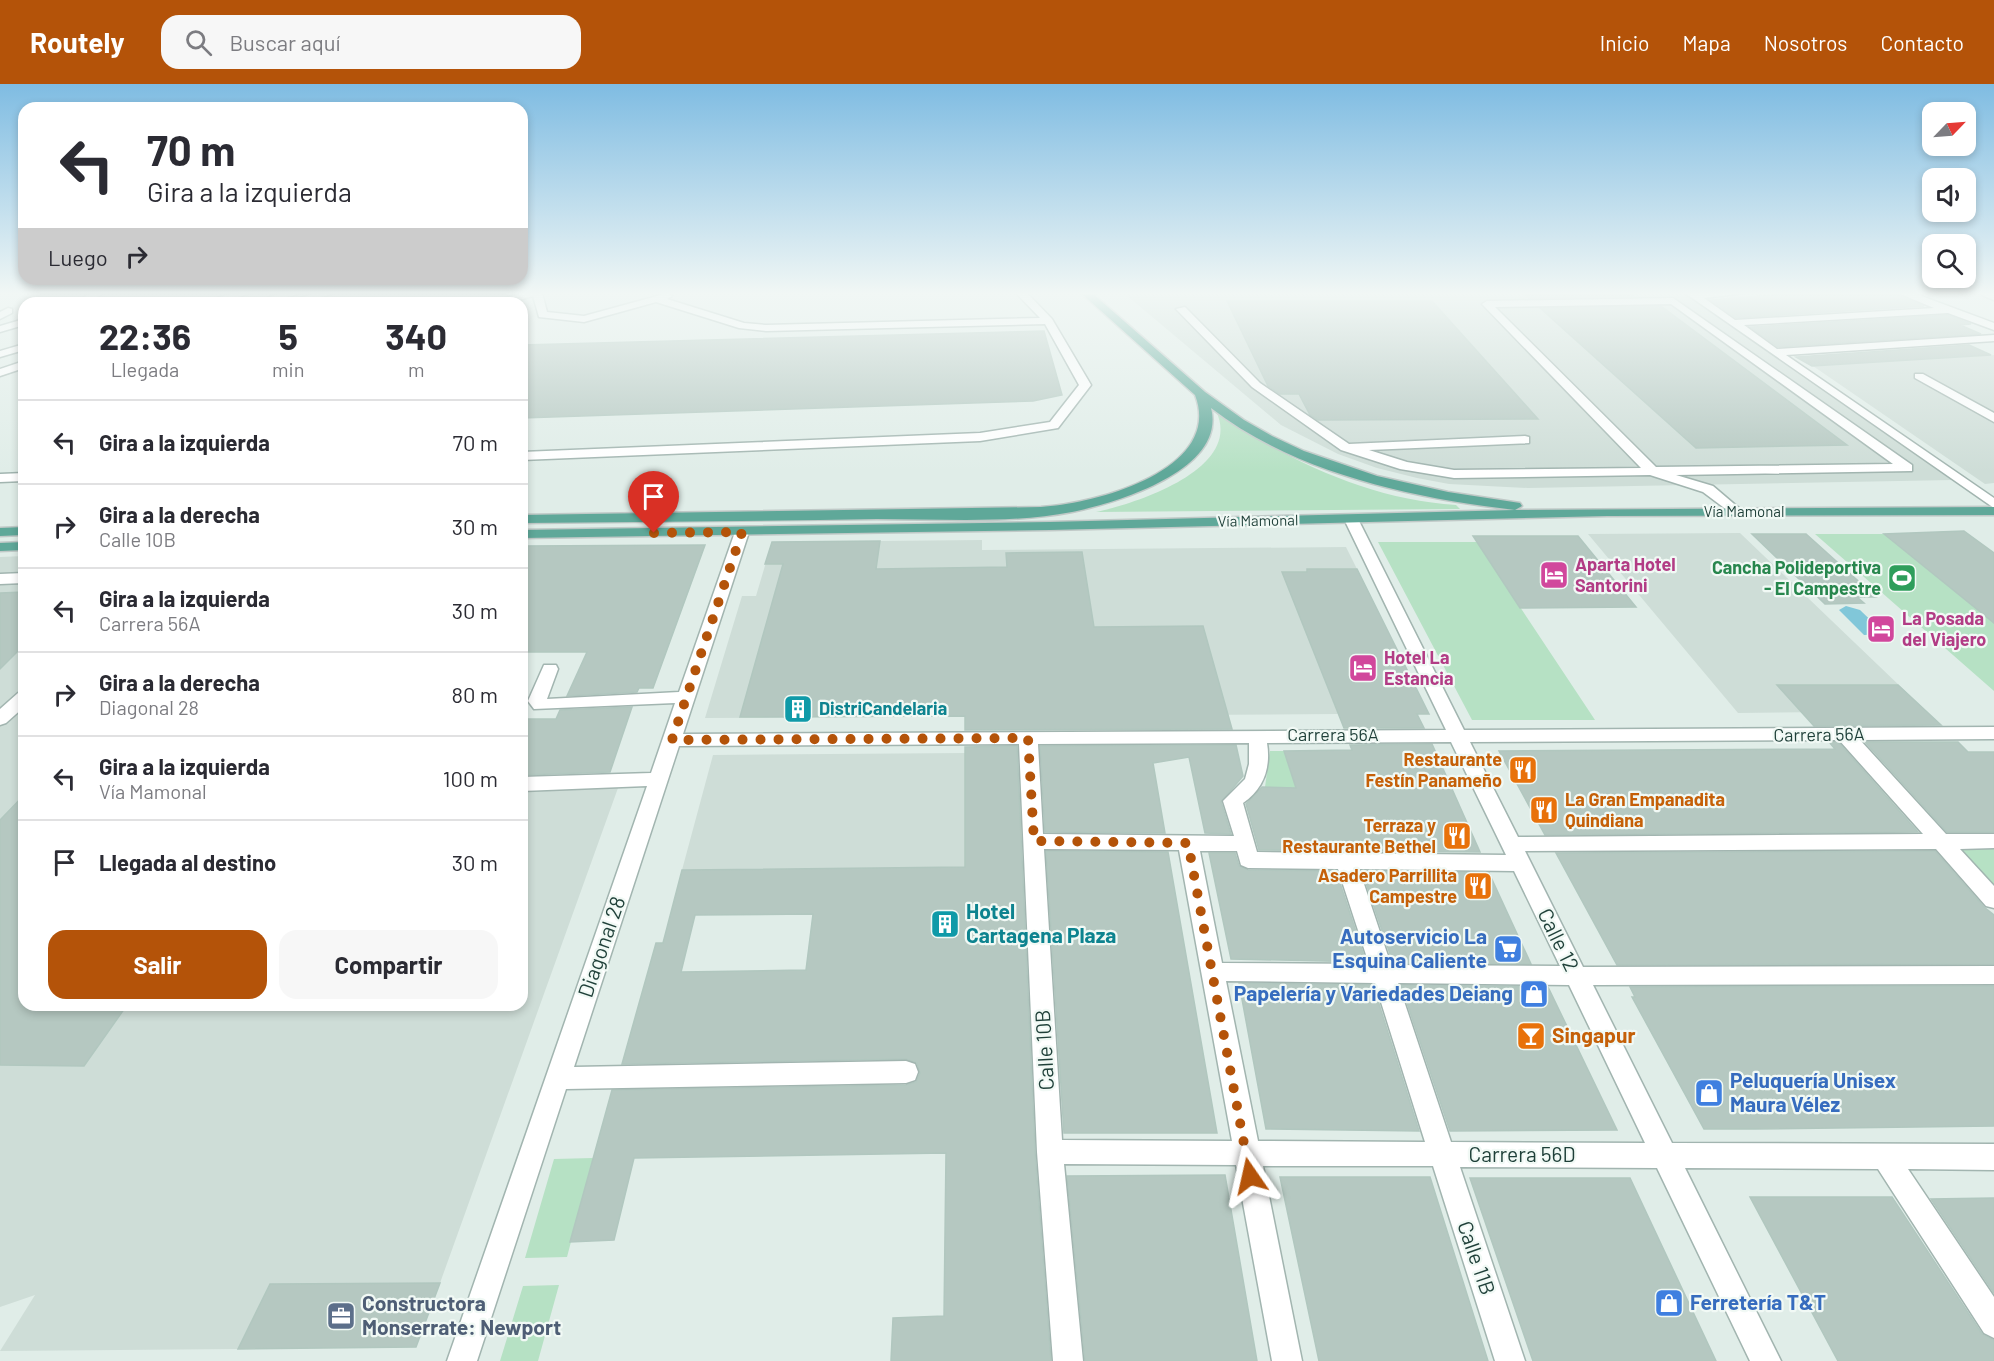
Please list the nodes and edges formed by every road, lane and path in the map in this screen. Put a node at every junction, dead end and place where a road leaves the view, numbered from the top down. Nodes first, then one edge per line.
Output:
1 (1066, 353) edge
2 (1156, 353) edge
3 (1224, 353) edge
4 (1535, 353) edge
5 (1744, 353) edge
6 (1777, 353) edge
7 (18, 360) edge
8 (0, 366) edge
9 (18, 366) edge
10 (0, 373) edge
11 (1919, 376) dead end
12 (1198, 389) junction
13 (1994, 418) edge
14 (1525, 440) dead end
15 (1345, 447) junction
16 (528, 456) edge
17 (1653, 472) junction
18 (18, 477) edge
19 (0, 478) edge
20 (1994, 504) edge
21 (1994, 511) edge
22 (1607, 512) junction
23 (1735, 512) junction
24 (528, 519) edge
25 (1351, 519) junction
26 (18, 531) edge
27 (0, 532) edge
28 (742, 532) junction
29 (528, 534) edge
30 (18, 546) edge
31 (0, 547) edge
32 (18, 578) edge
33 (0, 579) edge
34 (550, 669) dead end
35 (686, 698) junction
36 (18, 702) edge
37 (0, 719) edge
38 (1994, 733) edge
39 (1457, 735) junction
40 (1845, 735) junction
41 (1257, 736) junction
42 (1028, 738) junction
43 (672, 740) junction
44 (658, 779) junction
45 (528, 784) edge
46 (1034, 841) junction
47 (1994, 841) edge
48 (1941, 842) junction
49 (1188, 843) junction
50 (1245, 844) junction
51 (1516, 854) junction
52 (1346, 861) junction
53 (1994, 900) edge
54 (1212, 972) junction
55 (1384, 974) junction
56 (1994, 975) edge
57 (1575, 976) junction
58 (906, 1072) dead end
59 (558, 1078) junction
60 (1050, 1152) junction
61 (1245, 1152) junction
62 (1441, 1155) junction
63 (1665, 1155) junction
64 (1885, 1157) junction
65 (1994, 1157) edge
66 (1994, 1323) edge
67 (462, 1361) edge
68 (1068, 1361) edge
69 (1287, 1361) edge
70 (1510, 1361) edge
71 (1766, 1361) edge

1 - 16 street
2 - 12 main road
3 - 15 street
4 - 17 street
5 - 17 street
6 - 20 street
7 - 8 street
9 - 10 street
11 - 13 street
12 - 22 main road
12 - 24 main road
14 - 15 street
15 - 17 street
17 - 23 street
18 - 19 street
21 - 23 main road, Vía Mamonal
22 - 23 main road, Vía Mamonal
22 - 25 main road, Vía Mamonal
25 - 28 main road, Vía Mamonal
25 - 39 street, Calle 12
26 - 27 main road
28 - 29 main road, Vía Mamonal
28 - 35 street, Diagonal 28
30 - 31 main road
32 - 33 street
34 - 35 street
35 - 43 street, Diagonal 28
36 - 37 street
38 - 40 street, Carrera 56A
39 - 40 street, Carrera 56A
39 - 41 street, Carrera 56A
39 - 51 street, Calle 12
40 - 48 street
41 - 42 street, Carrera 56A
41 - 50 street
42 - 43 street, Carrera 56A
42 - 46 street, Calle 10B
43 - 44 street, Diagonal 28
44 - 45 street
44 - 59 street, Diagonal 28
46 - 49 street
46 - 60 street, Calle 10B
47 - 48 street
48 - 51 street
48 - 53 street
49 - 50 street
49 - 54 street
50 - 52 street
51 - 52 street
51 - 57 street, Calle 12
52 - 55 street, Calle 11B
54 - 55 street
54 - 61 street
55 - 57 street
55 - 62 street, Calle 11B
56 - 57 street
57 - 63 street, Calle 12
58 - 59 street
59 - 67 street, Diagonal 28
60 - 61 street, Carrera 56D
60 - 68 street, Calle 10B
61 - 62 street, Carrera 56D
61 - 69 street
62 - 63 street, Carrera 56D
62 - 70 street, Calle 11B
63 - 64 street, Carrera 56D
63 - 71 street, Calle 12
64 - 65 street, Carrera 56D
64 - 66 street

